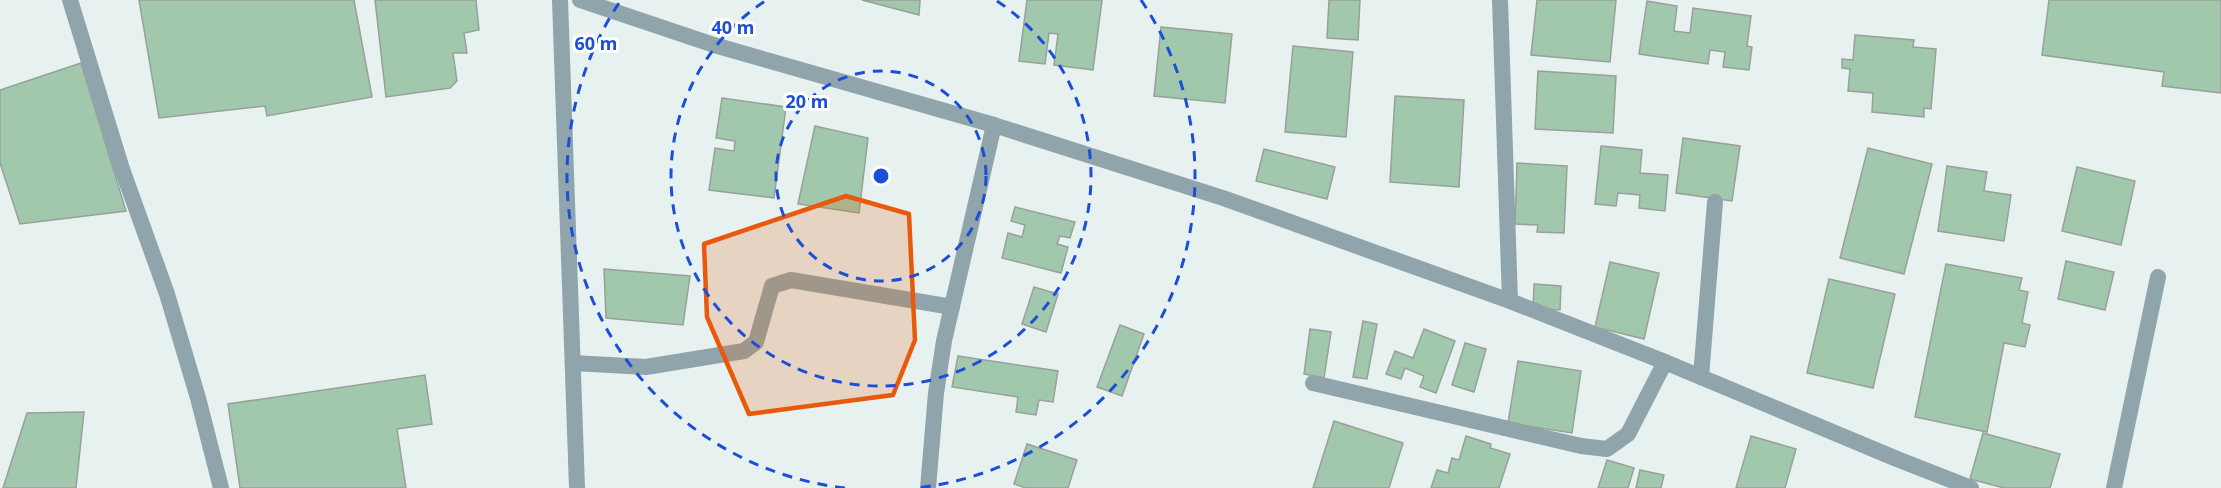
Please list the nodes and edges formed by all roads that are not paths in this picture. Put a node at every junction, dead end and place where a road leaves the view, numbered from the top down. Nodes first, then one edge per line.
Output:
1 (70, 0) edge
2 (560, 0) edge
3 (580, 0) edge
4 (1500, 0) edge
5 (994, 125) junction
6 (1715, 202) dead end
7 (2158, 277) dead end
8 (1510, 301) junction
9 (952, 307) junction
10 (1665, 362) junction
11 (573, 363) junction
12 (1701, 377) junction
13 (1313, 383) dead end
14 (221, 488) edge
15 (577, 488) edge
16 (928, 488) edge
17 (1971, 488) edge
18 (2114, 488) edge

1 - 14 street
2 - 11 street
3 - 5 street
4 - 8 street
5 - 8 street
5 - 9 street
6 - 12 street
7 - 18 street
8 - 10 street
9 - 11 street
9 - 16 street
10 - 12 street
10 - 13 street
11 - 15 street
12 - 17 street

